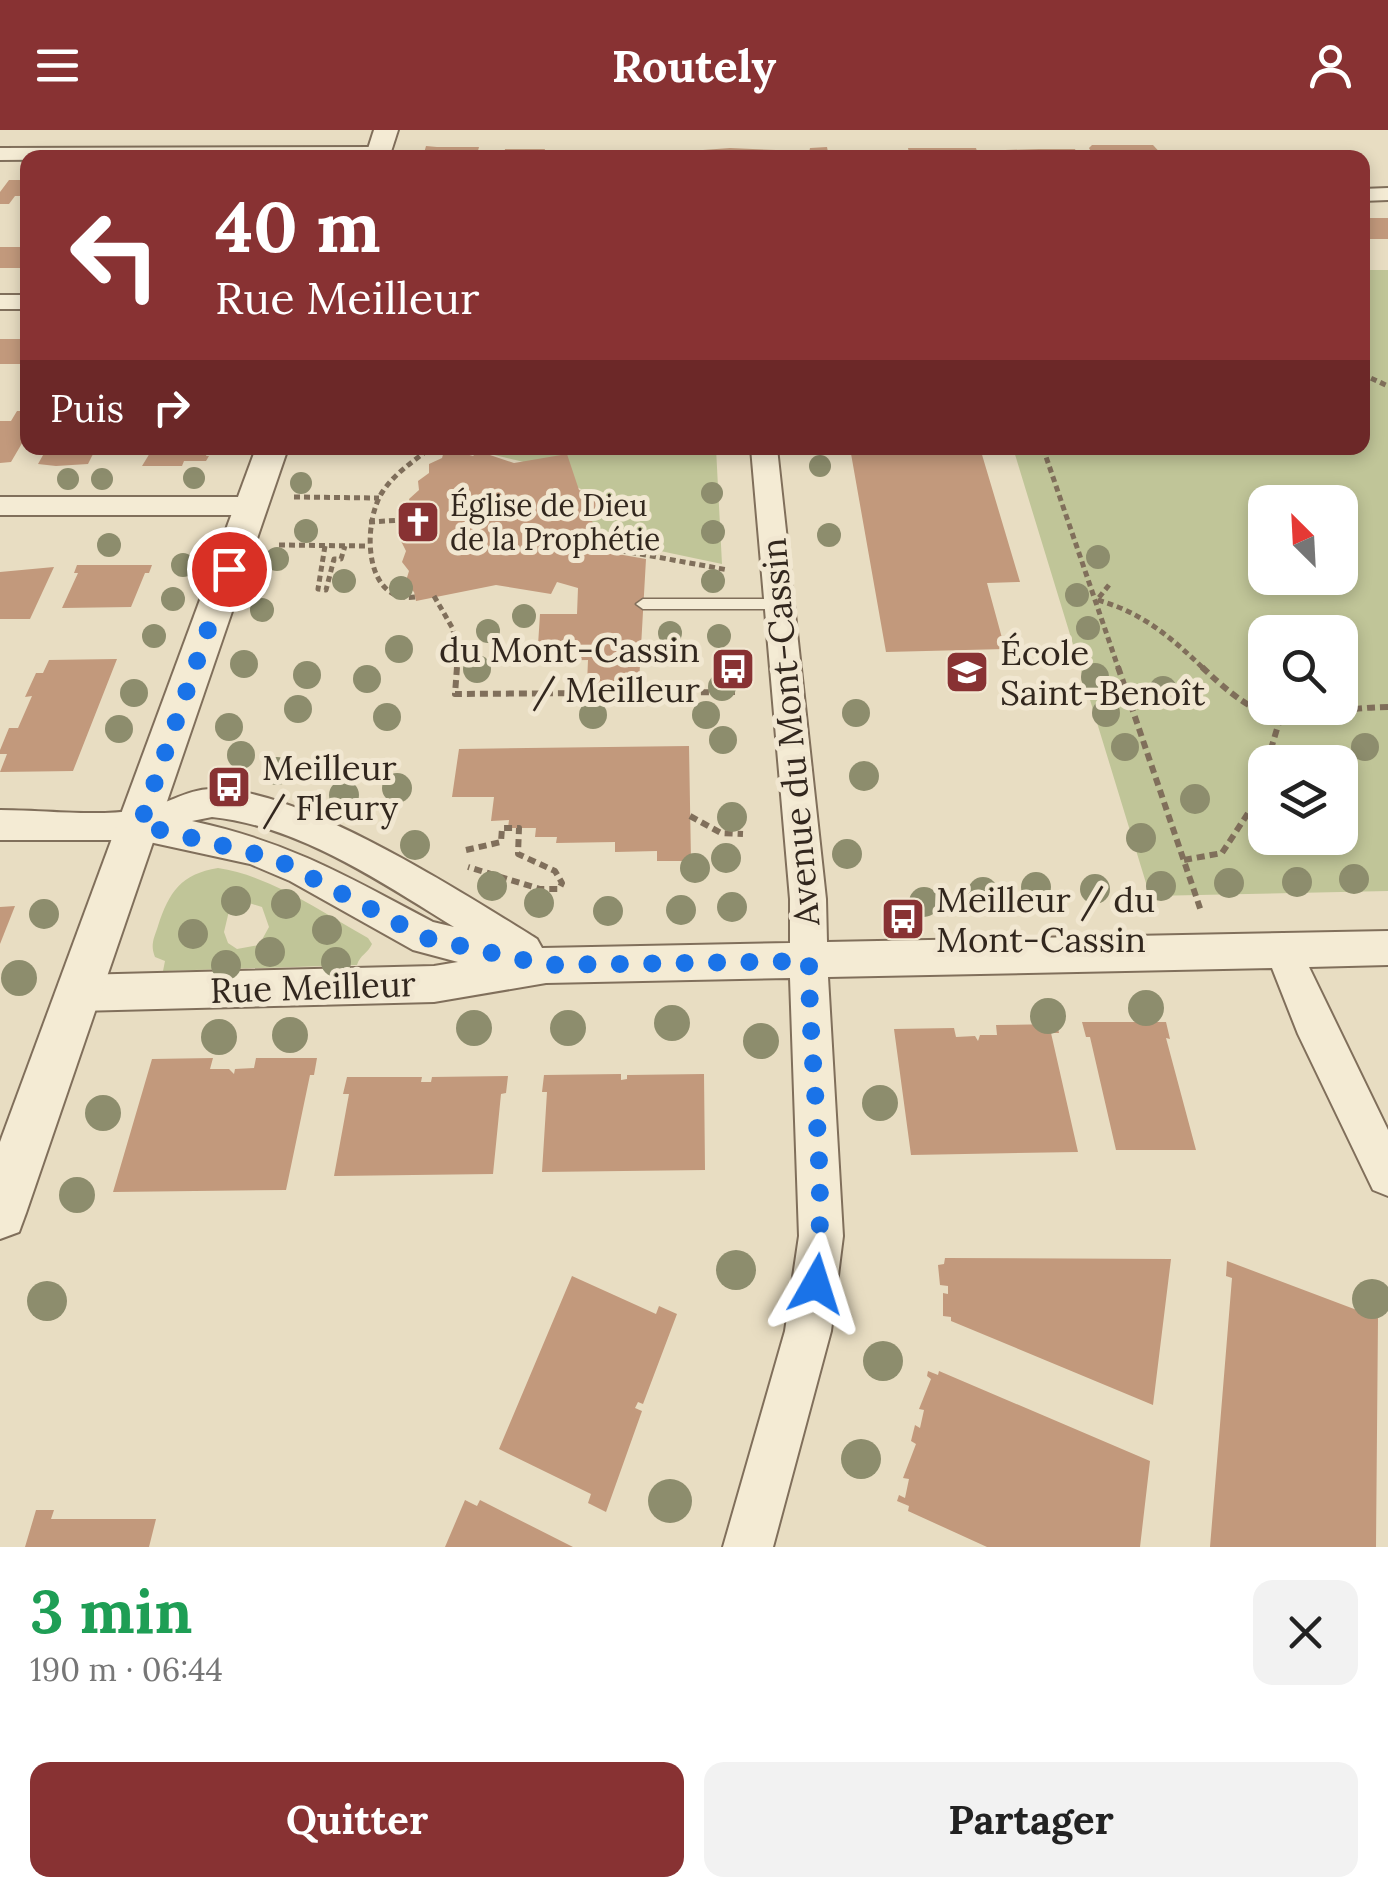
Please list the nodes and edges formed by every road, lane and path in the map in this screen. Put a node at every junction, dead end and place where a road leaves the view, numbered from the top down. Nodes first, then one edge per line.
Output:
1 (381, 147) edge
2 (218, 150) edge
3 (269, 455) edge
4 (421, 455) edge
5 (765, 455) edge
6 (1045, 455) edge
7 (288, 496) dead end
8 (379, 498) junction
9 (0, 506) edge
10 (251, 506) junction
11 (403, 520) dead end
12 (369, 522) junction
13 (273, 544) dead end
14 (591, 545) dead end
15 (325, 546) junction
16 (345, 546) junction
17 (368, 546) junction
18 (728, 570) dead end
19 (1109, 586) dead end
20 (415, 596) dead end
21 (434, 596) dead end
22 (1097, 600) junction
23 (644, 604) dead end
24 (780, 604) junction
25 (734, 692) dead end
26 (1248, 702) edge
27 (1388, 707) edge
28 (1358, 708) edge
29 (1248, 813) edge
30 (690, 816) dead end
31 (140, 825) junction
32 (0, 826) edge
33 (743, 834) dead end
34 (466, 850) dead end
35 (1184, 860) junction
36 (466, 867) dead end
37 (1201, 910) dead end
38 (1388, 948) edge
39 (1284, 952) junction
40 (809, 961) junction
41 (546, 965) junction
42 (78, 994) junction
43 (1388, 1175) edge
44 (0, 1213) edge
45 (748, 1547) edge

1 - 2 street
3 - 10 street
4 - 8 path
5 - 24 street, Avenue du Mont-Cassin
6 - 22 path
7 - 8 path
8 - 12 path
9 - 10 street
10 - 31 street
11 - 12 path
12 - 17 path
13 - 15 path
14 - 18 path
15 - 16 path
15 - 16 path
16 - 17 path
17 - 20 path
19 - 22 path
21 - 25 path
22 - 26 path
22 - 35 path
23 - 24 lane
24 - 40 street, Avenue du Mont-Cassin
27 - 28 path
29 - 35 path
30 - 33 path
31 - 32 street, Rue Meilleur
31 - 41 street, Rue Meilleur
31 - 42 street
34 - 36 path
35 - 37 path
38 - 39 street, Rue Meilleur
39 - 40 street, Rue Meilleur
39 - 43 street
40 - 41 street, Rue Meilleur
40 - 45 street, Avenue du Mont-Cassin
41 - 42 street, Rue Meilleur
42 - 44 street

